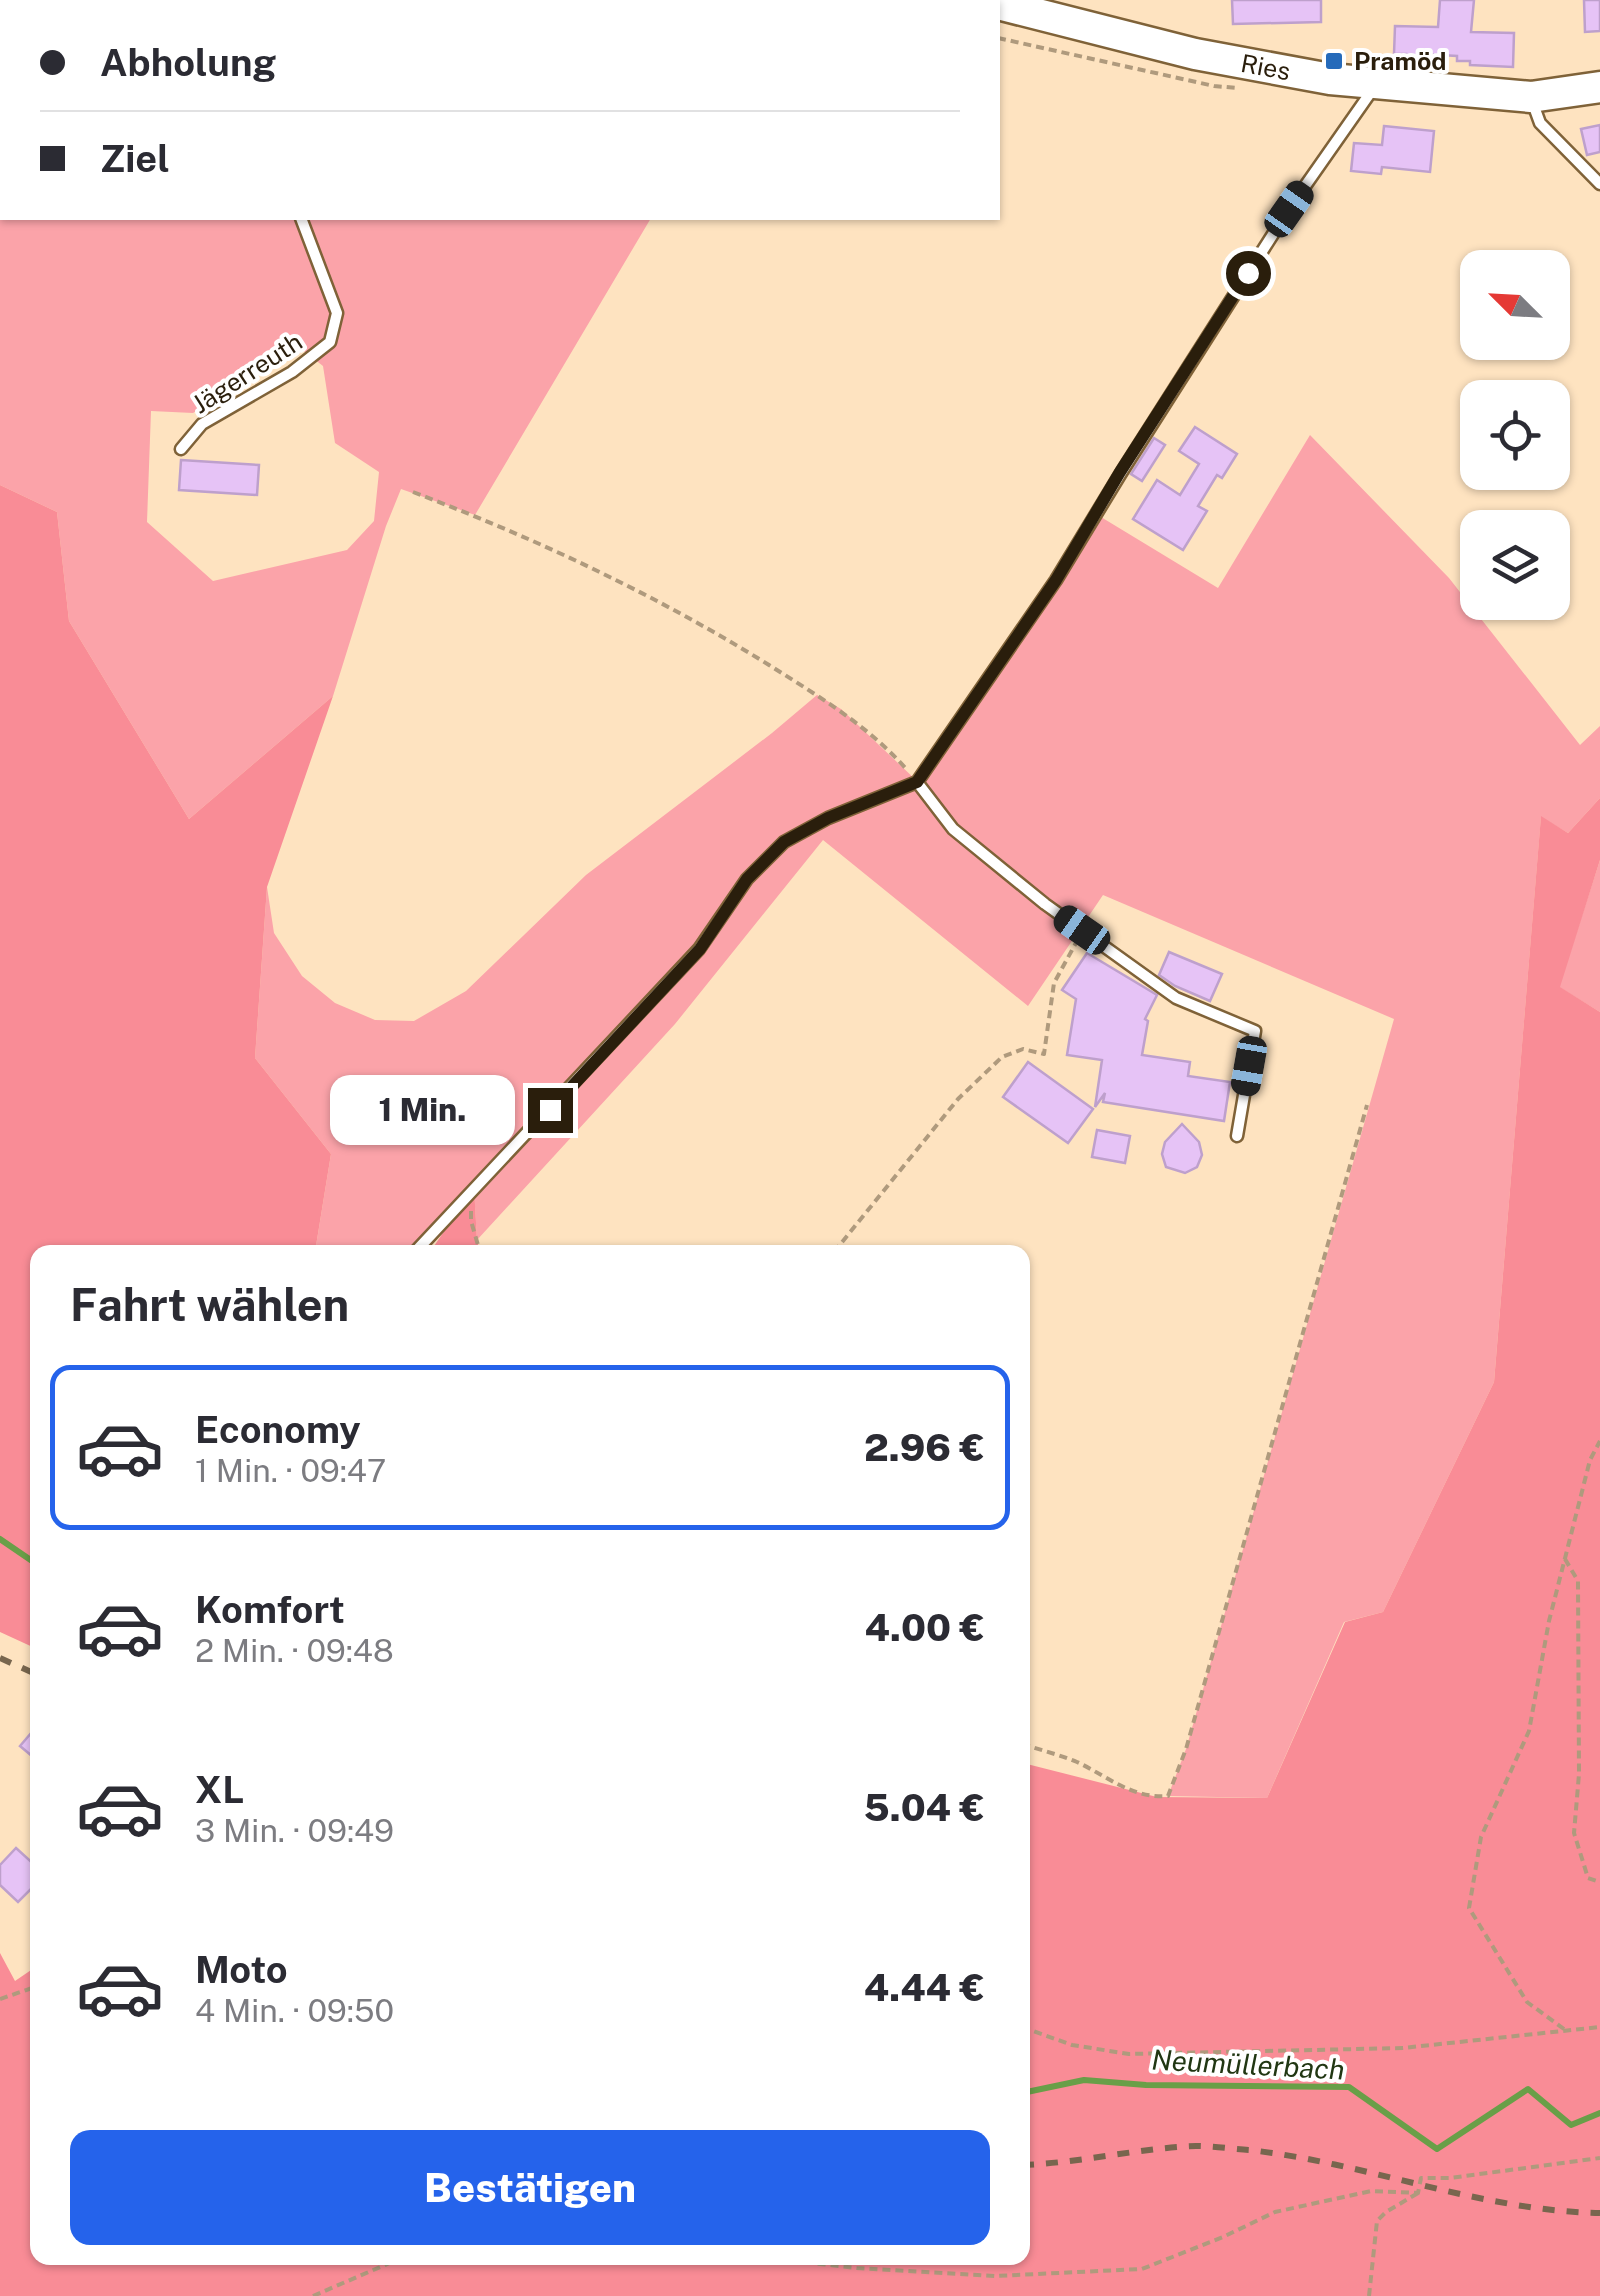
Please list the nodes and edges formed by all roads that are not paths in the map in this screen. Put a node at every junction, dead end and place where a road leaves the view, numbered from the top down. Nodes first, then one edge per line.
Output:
1 (1000, 5) edge
2 (1376, 85) junction
3 (1600, 86) edge
4 (1530, 97) junction
5 (1600, 184) edge
6 (301, 220) edge
7 (181, 449) dead end
8 (917, 782) junction
9 (1237, 1136) dead end
10 (421, 1245) edge

1 - 2 street, Ries
2 - 4 street, Ries
2 - 8 lane
3 - 4 street, Ries
4 - 5 lane
6 - 7 lane, Jägerreuth
8 - 9 lane
8 - 10 lane

